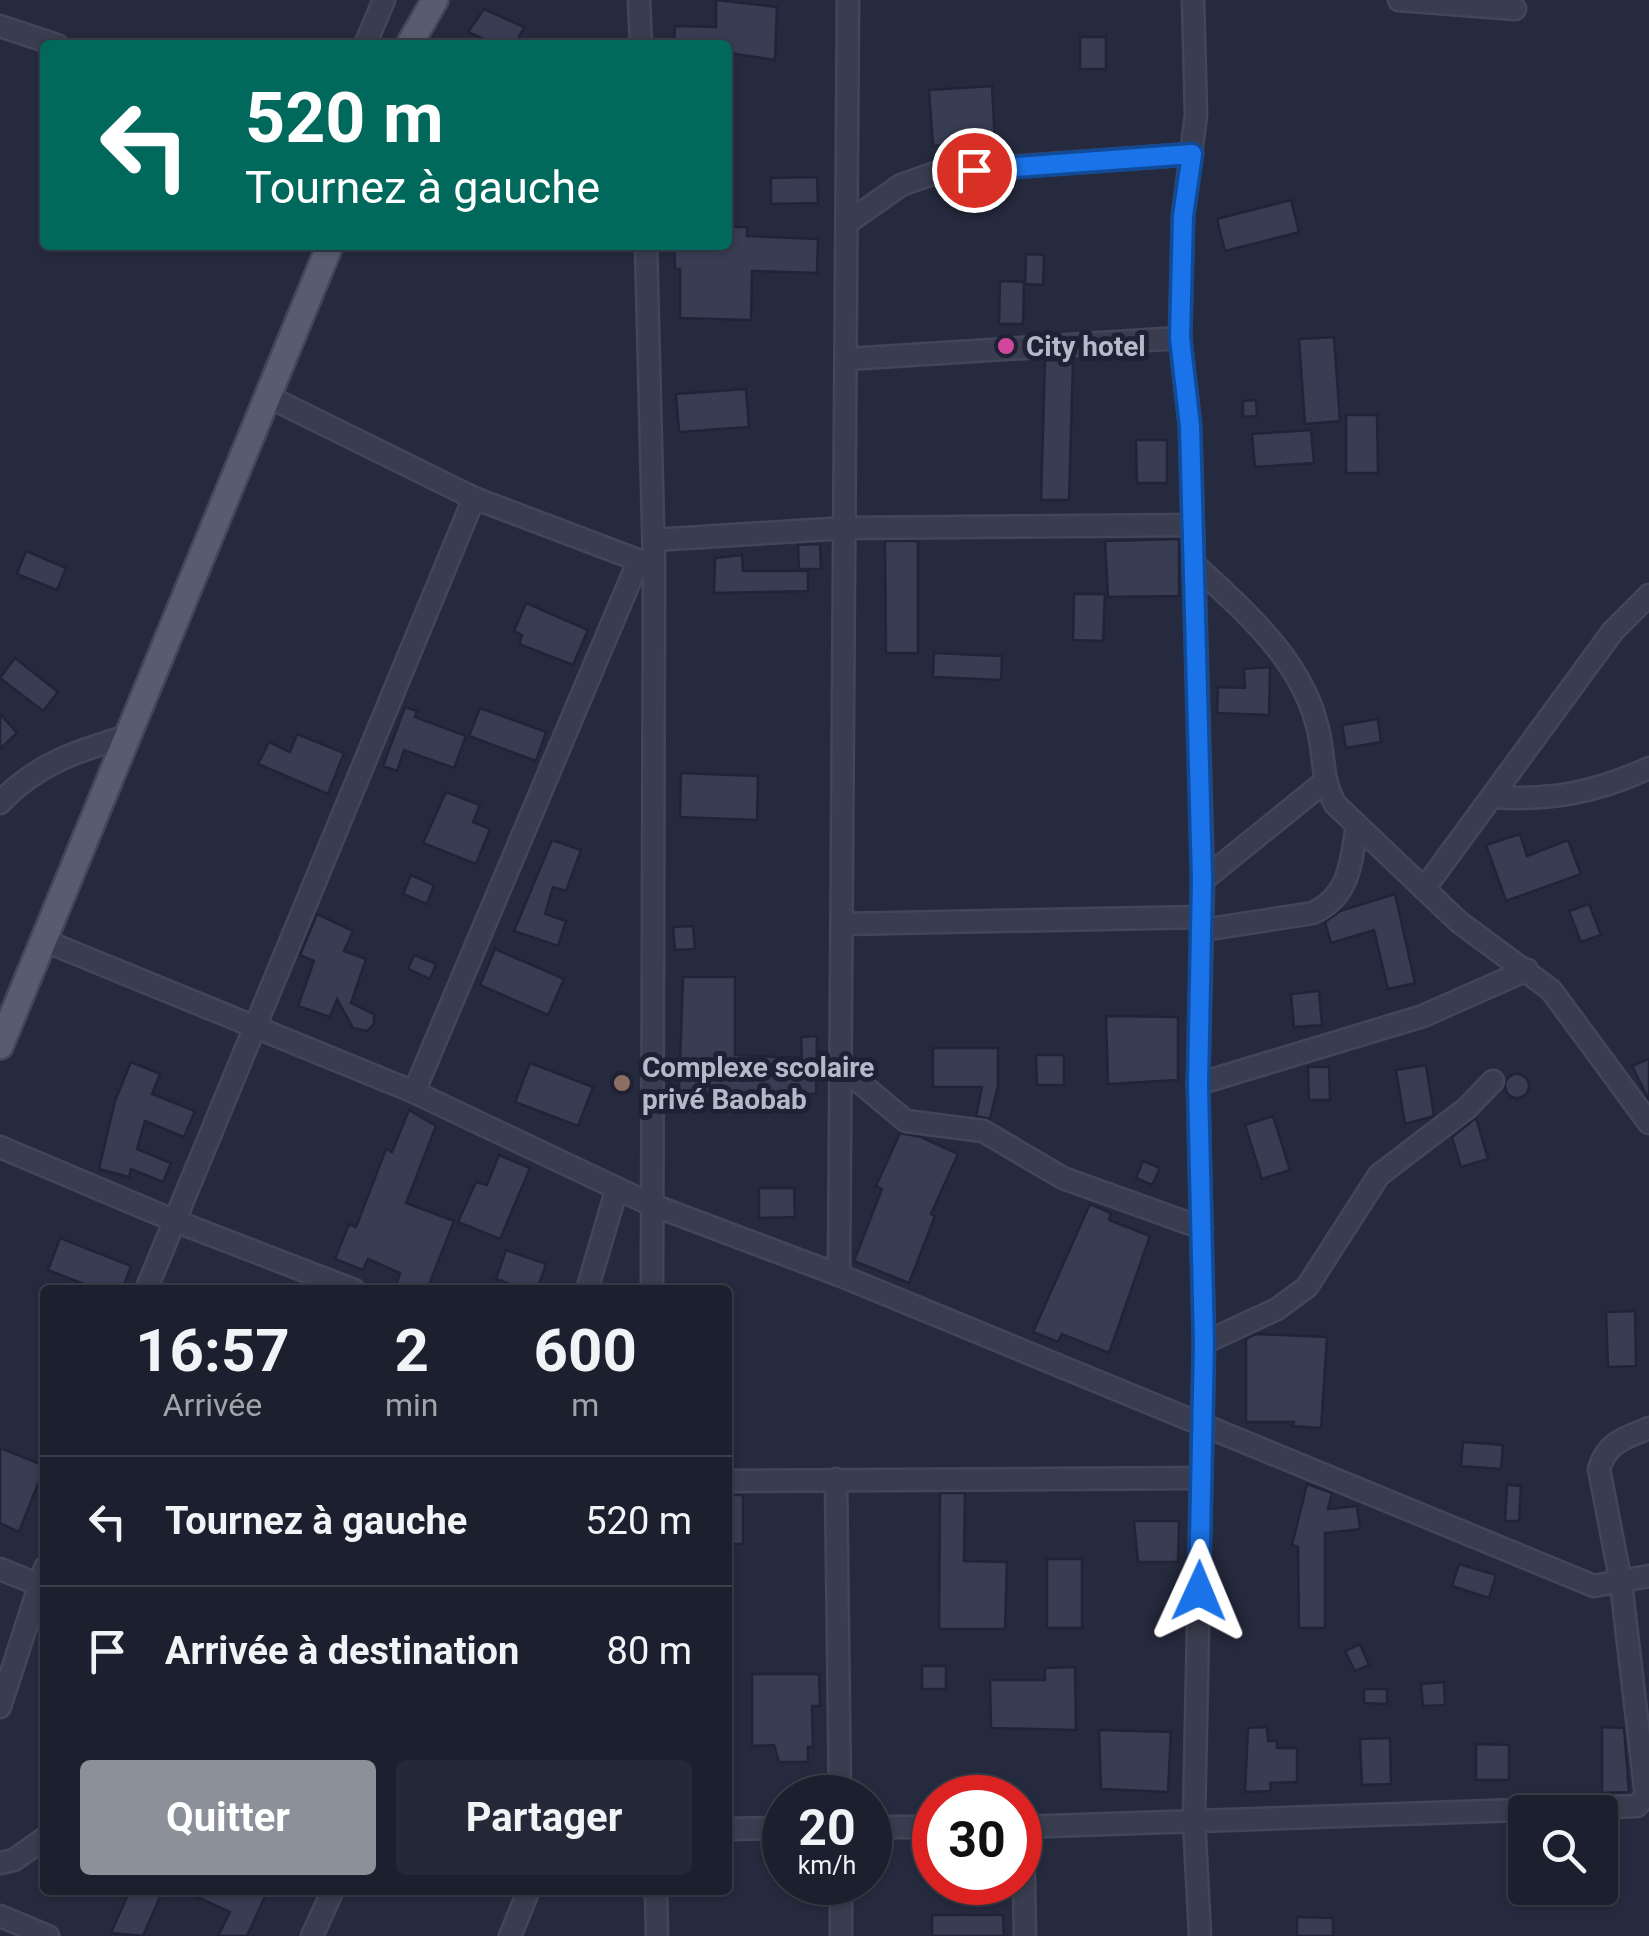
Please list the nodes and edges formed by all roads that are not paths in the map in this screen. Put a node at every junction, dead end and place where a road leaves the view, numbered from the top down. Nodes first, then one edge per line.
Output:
1 (384, 0) edge
2 (422, 0) edge
3 (435, 0) edge
4 (639, 0) edge
5 (848, 0) edge
6 (1193, 0) edge
7 (1399, 0) edge
8 (1515, 10) dead end
9 (0, 26) edge
10 (43, 40) edge
11 (367, 40) edge
12 (410, 40) edge
13 (412, 40) edge
14 (640, 40) edge
15 (1192, 154) junction
16 (847, 223) junction
17 (328, 250) edge
18 (646, 250) edge
19 (1180, 338) junction
20 (848, 359) junction
21 (269, 397) junction
22 (474, 498) junction
23 (1192, 525) junction
24 (846, 528) junction
25 (654, 540) junction
26 (646, 564) junction
27 (1194, 564) junction
28 (1649, 596) edge
29 (131, 735) junction
30 (1649, 768) edge
31 (1324, 782) junction
32 (1494, 797) junction
33 (0, 802) edge
34 (1357, 826) junction
35 (1202, 880) junction
36 (1424, 889) junction
37 (1202, 923) junction
38 (842, 924) junction
39 (45, 941) junction
40 (1527, 970) junction
41 (255, 1028) junction
42 (0, 1046) edge
43 (841, 1067) junction
44 (1493, 1081) dead end
45 (1198, 1084) junction
46 (414, 1092) junction
47 (1649, 1123) edge
48 (0, 1147) edge
49 (618, 1188) junction
50 (650, 1204) junction
51 (175, 1222) junction
52 (1202, 1228) junction
53 (839, 1274) junction
54 (148, 1285) edge
55 (341, 1285) edge
56 (589, 1285) edge
57 (652, 1285) edge
58 (1204, 1343) junction
59 (1200, 1424) junction
60 (1649, 1428) edge
61 (1201, 1478) junction
62 (836, 1479) junction
63 (732, 1481) edge
64 (0, 1569) edge
65 (1649, 1576) edge
66 (40, 1579) edge
67 (1621, 1583) junction
68 (40, 1589) edge
69 (0, 1708) edge
70 (840, 1775) edge
71 (1194, 1819) junction
72 (1042, 1826) edge
73 (762, 1828) edge
74 (732, 1829) edge
75 (40, 1842) edge
76 (0, 1863) edge
77 (331, 1895) edge
78 (527, 1895) edge
79 (656, 1895) edge
80 (840, 1905) edge
81 (1025, 1905) edge
82 (0, 1916) edge
83 (48, 1936) edge
84 (312, 1936) edge
85 (510, 1936) edge
86 (657, 1936) edge
87 (841, 1936) edge
88 (1026, 1936) edge
89 (1200, 1936) edge

1 - 11 street
2 - 12 main road
3 - 13 main road
4 - 14 street
5 - 16 street
6 - 15 street
7 - 8 street
9 - 10 street
15 - 16 street
15 - 19 street
16 - 20 street
17 - 21 main road
18 - 25 street
19 - 20 street
19 - 23 street
20 - 24 street
21 - 22 street
21 - 29 main road
22 - 26 street
22 - 41 street
23 - 24 street
23 - 27 street
24 - 25 street
24 - 38 street
25 - 26 street
26 - 46 street
26 - 50 street
27 - 31 street
27 - 35 street
28 - 32 street
29 - 33 street
29 - 39 main road
30 - 32 street
31 - 34 street
31 - 35 street
32 - 36 street
34 - 36 street
34 - 37 street
35 - 37 street
36 - 40 street
37 - 38 street
37 - 45 street
38 - 43 street
39 - 41 street
39 - 42 main road
40 - 45 street
40 - 47 street
41 - 46 street
41 - 51 street
43 - 52 street
43 - 53 street
44 - 58 street
45 - 52 street
46 - 49 street
48 - 51 street
49 - 50 street
49 - 56 street
50 - 53 street
50 - 57 street
51 - 54 street
51 - 55 street
52 - 58 street
53 - 59 street
58 - 59 street
59 - 61 street
59 - 67 street
60 - 67 street
61 - 62 street
61 - 71 street
62 - 63 street
62 - 70 street
64 - 66 street
65 - 67 street
67 - 71 street
68 - 69 street
71 - 72 street
71 - 89 street
73 - 74 street
75 - 76 street
77 - 84 street
78 - 85 street
79 - 86 street
80 - 87 street
81 - 88 street
82 - 83 street

